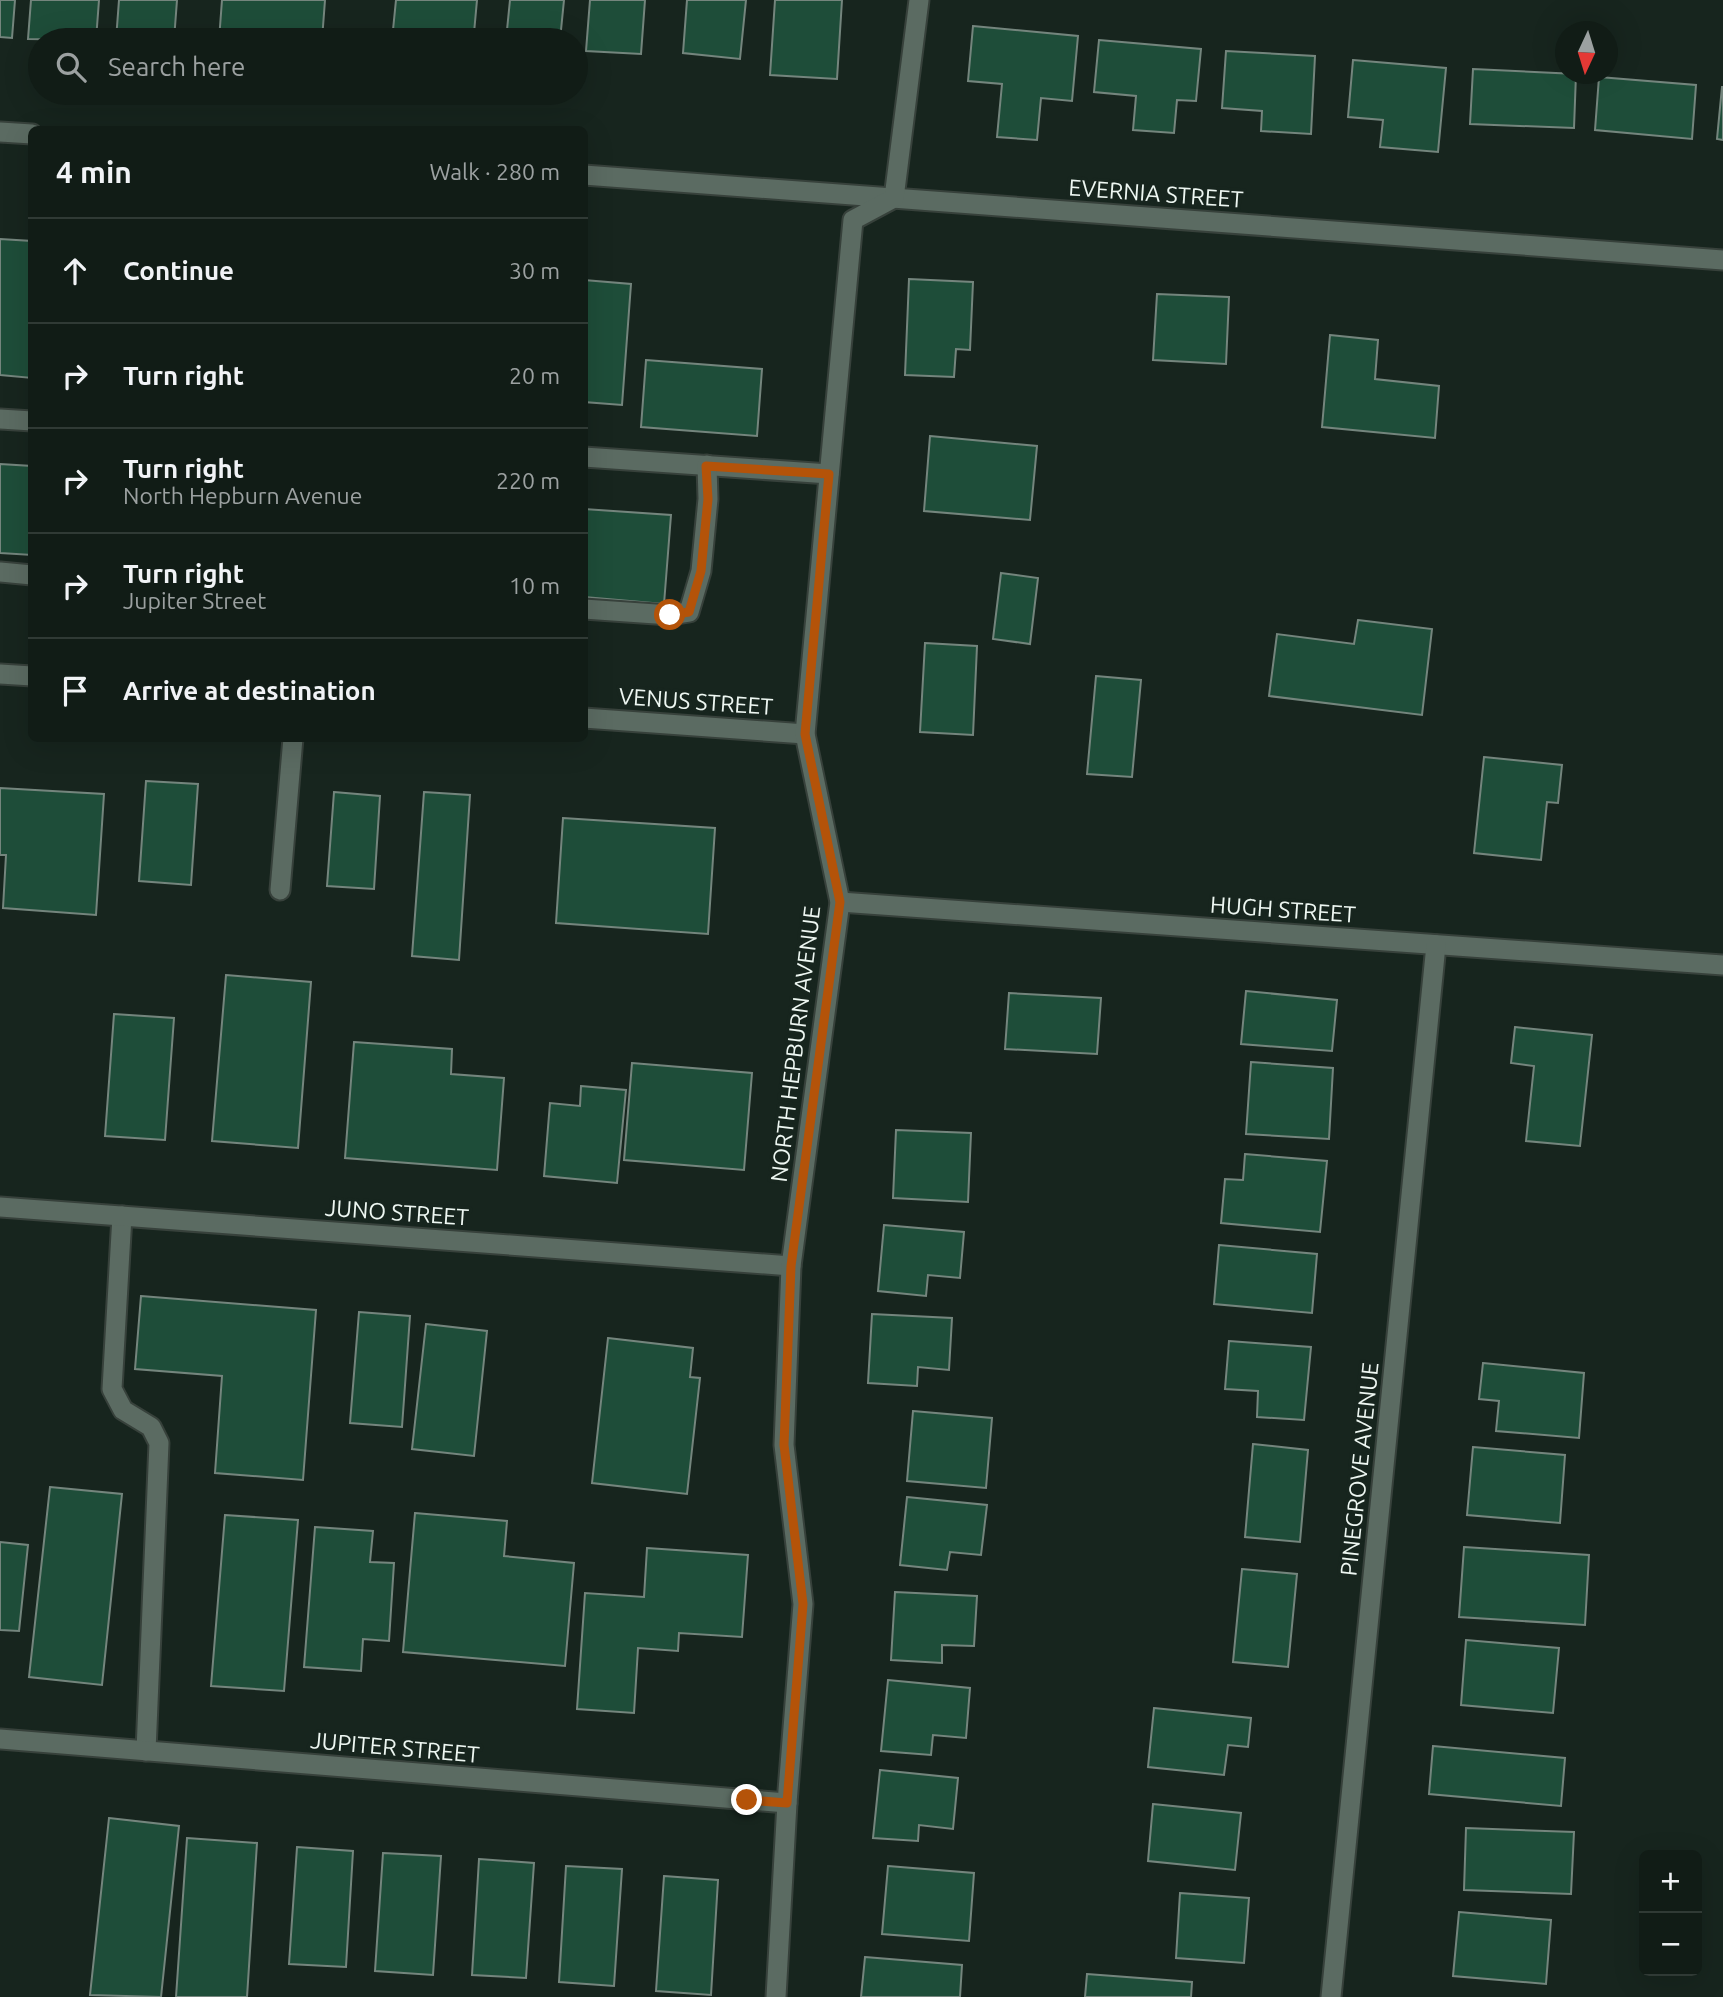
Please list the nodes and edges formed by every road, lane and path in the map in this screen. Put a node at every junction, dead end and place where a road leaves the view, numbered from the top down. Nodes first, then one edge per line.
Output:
1 (919, 0) edge
2 (0, 132) edge
3 (28, 134) edge
4 (588, 175) edge
5 (894, 198) junction
6 (1723, 260) edge
7 (0, 419) edge
8 (28, 421) edge
9 (588, 457) edge
10 (706, 466) junction
11 (829, 474) junction
12 (0, 572) edge
13 (28, 575) edge
14 (588, 609) edge
15 (0, 674) edge
16 (28, 676) edge
17 (588, 718) edge
18 (805, 734) junction
19 (293, 742) edge
20 (280, 890) dead end
21 (840, 902) junction
22 (1436, 945) junction
23 (1723, 965) edge
24 (0, 1207) edge
25 (122, 1216) junction
26 (791, 1266) junction
27 (0, 1739) edge
28 (146, 1751) junction
29 (787, 1803) junction
30 (776, 1997) edge
31 (1331, 1997) edge

1 - 5 street
2 - 3 street
4 - 5 street, EVERNIA STREET
5 - 6 street, EVERNIA STREET
5 - 11 street, NORTH HEPBURN AVENUE
7 - 8 street
9 - 10 street
10 - 11 street
10 - 14 street
11 - 18 street, NORTH HEPBURN AVENUE
12 - 13 street
15 - 16 street
17 - 18 street, VENUS STREET
18 - 21 street, NORTH HEPBURN AVENUE
19 - 20 street
21 - 22 street, HUGH STREET
21 - 26 street, NORTH HEPBURN AVENUE
22 - 23 street, HUGH STREET
22 - 31 street, PINEGROVE AVENUE
24 - 25 street, JUNO STREET
25 - 26 street, JUNO STREET
25 - 28 street
26 - 29 street, NORTH HEPBURN AVENUE
27 - 28 street, JUPITER STREET
28 - 29 street, JUPITER STREET
29 - 30 street, NORTH HEPBURN AVENUE

